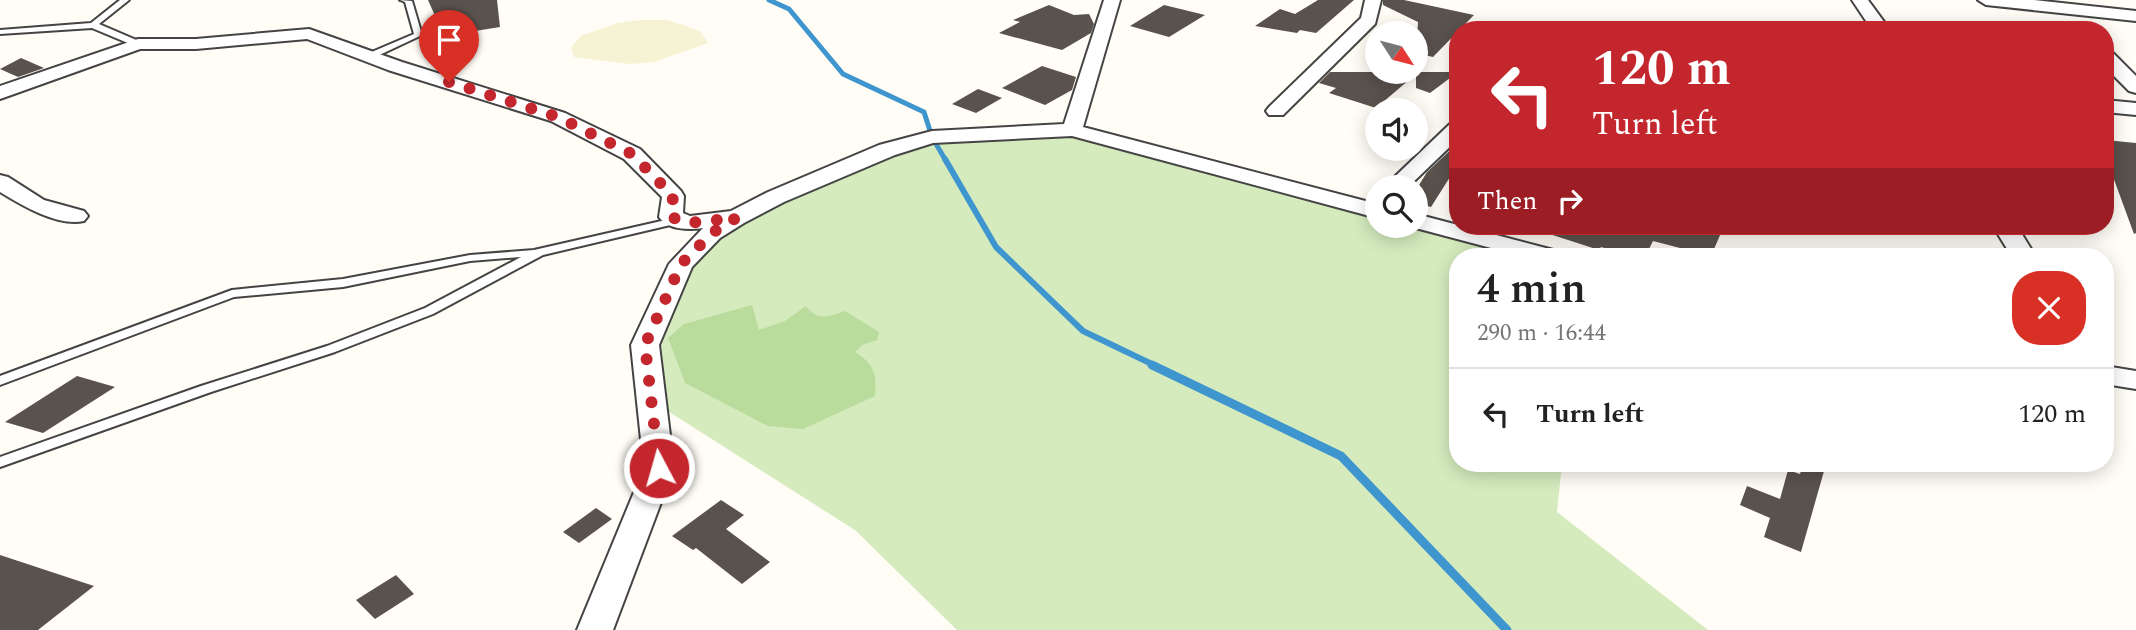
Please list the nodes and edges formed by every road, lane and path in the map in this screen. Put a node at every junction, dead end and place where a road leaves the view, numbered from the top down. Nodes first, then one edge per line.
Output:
1 (125, 0) edge
2 (404, 0) edge
3 (1112, 0) edge
4 (1373, 0) edge
5 (1860, 0) edge
6 (1986, 0) edge
7 (2054, 4) edge
8 (2136, 16) edge
9 (1875, 21) edge
10 (2071, 21) edge
11 (93, 25) junction
12 (0, 32) edge
13 (138, 44) junction
14 (370, 56) junction
15 (2114, 65) edge
16 (2136, 87) edge
17 (0, 93) edge
18 (2114, 107) edge
19 (2136, 109) edge
20 (1276, 111) dead end
21 (1072, 130) junction
22 (1449, 136) edge
23 (1408, 175) edge
24 (0, 182) edge
25 (1365, 205) edge
26 (76, 216) dead end
27 (736, 218) junction
28 (679, 220) junction
29 (1428, 224) edge
30 (1449, 230) edge
31 (1469, 235) edge
32 (1518, 248) edge
33 (538, 252) junction
34 (2114, 377) edge
35 (0, 381) edge
36 (2135, 381) edge
37 (0, 462) edge
38 (595, 630) edge

1 - 11 lane
2 - 14 lane
3 - 21 street
4 - 20 street
5 - 9 street
6 - 7 street
7 - 8 street
7 - 10 street
11 - 12 lane
11 - 13 lane
13 - 14 street
13 - 17 street
14 - 28 street
15 - 16 street
18 - 19 street
21 - 25 street
21 - 27 street
22 - 23 street
24 - 26 street
27 - 28 street
27 - 38 street
28 - 33 lane
29 - 30 street
31 - 32 street
33 - 35 lane
33 - 37 lane
34 - 36 street

